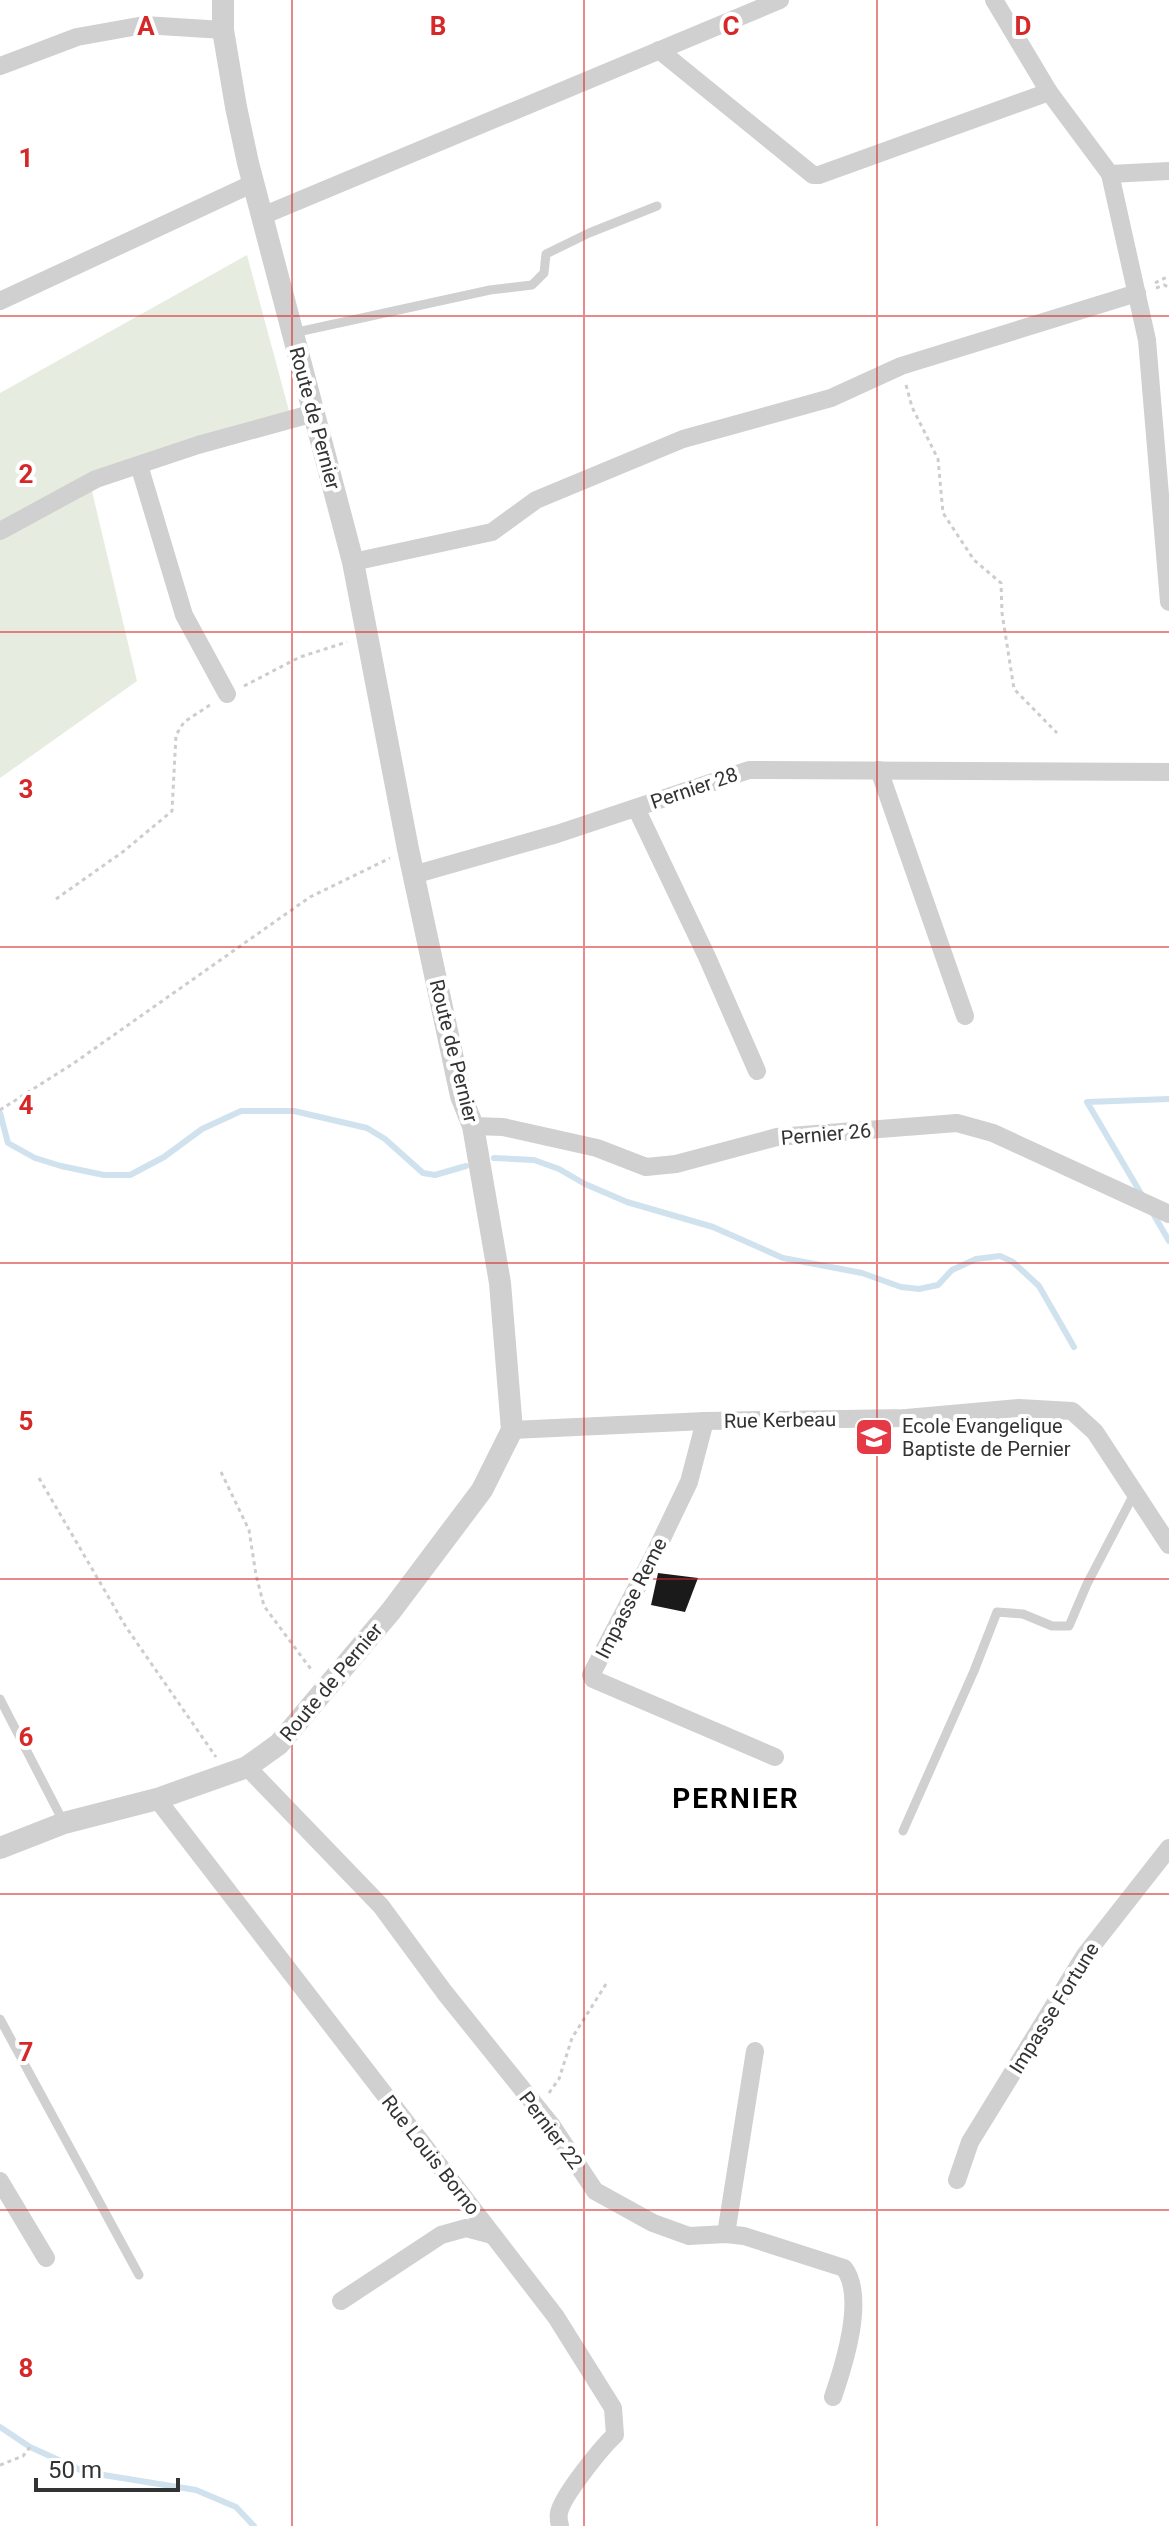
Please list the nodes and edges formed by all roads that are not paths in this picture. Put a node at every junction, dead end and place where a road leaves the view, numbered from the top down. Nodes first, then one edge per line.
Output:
1 (223, 0) edge
2 (780, 0) edge
3 (994, 0) edge
4 (223, 30) junction
5 (659, 50) junction
6 (0, 66) edge
7 (1049, 92) junction
8 (1169, 171) edge
9 (1110, 174) junction
10 (254, 183) junction
11 (657, 206) dead end
12 (262, 216) junction
13 (1137, 293) junction
14 (0, 301) edge
15 (293, 333) junction
16 (314, 413) junction
17 (139, 465) junction
18 (0, 531) edge
19 (353, 562) junction
20 (1169, 602) edge
21 (227, 694) road end
22 (879, 770) junction
23 (1169, 772) edge
24 (636, 808) junction
25 (413, 875) junction
26 (965, 1016) dead end
27 (757, 1071) dead end
28 (473, 1126) junction
29 (1169, 1214) edge
30 (705, 1421) junction
31 (512, 1430) junction
32 (1134, 1494) junction
33 (1169, 1545) edge
34 (0, 1699) edge
35 (775, 1757) dead end
36 (237, 1770) junction
37 (157, 1799) junction
38 (64, 1823) junction
39 (903, 1831) dead end
40 (0, 1848) edge
41 (1169, 1848) edge
42 (0, 2019) edge
43 (755, 2051) dead end
44 (957, 2180) dead end
45 (0, 2181) edge
46 (726, 2234) junction
47 (492, 2235) junction
48 (46, 2258) dead end
49 (139, 2275) dead end
50 (341, 2301) dead end
51 (833, 2397) dead end
52 (560, 2526) edge

1 - 4 street, Route de Pernier
2 - 5 street
3 - 7 street
4 - 6 street
4 - 10 street, Route de Pernier
5 - 7 street
5 - 12 street
7 - 9 street
8 - 9 street
9 - 13 street
10 - 12 street, Route de Pernier
10 - 14 street
11 - 15 lane
12 - 15 street, Route de Pernier
13 - 19 street
13 - 20 street
15 - 16 street, Route de Pernier
16 - 17 street
16 - 19 street, Route de Pernier
17 - 18 street
17 - 21 street
19 - 25 street, Route de Pernier
22 - 23 street, Pernier 28
22 - 24 street, Pernier 28
22 - 26 street
24 - 25 street, Pernier 28
24 - 27 street
25 - 28 street, Route de Pernier
28 - 29 street, Pernier 26
28 - 31 street, Route de Pernier
30 - 31 street, Rue Kerbeau
30 - 32 street, Rue Kerbeau
30 - 35 street, Impasse Reme
31 - 36 street, Route de Pernier
32 - 33 street, Rue Kerbeau
32 - 39 lane
34 - 38 lane
36 - 37 street, Route de Pernier
36 - 46 street, Pernier 22
37 - 38 street, Route de Pernier
37 - 47 street, Rue Louis Borno
38 - 40 street, Route de Pernier
41 - 44 street, Impasse Fortune
42 - 49 lane
43 - 46 street
45 - 48 street
46 - 51 street, Pernier 22
47 - 50 street
47 - 52 street, Rue Louis Borno

